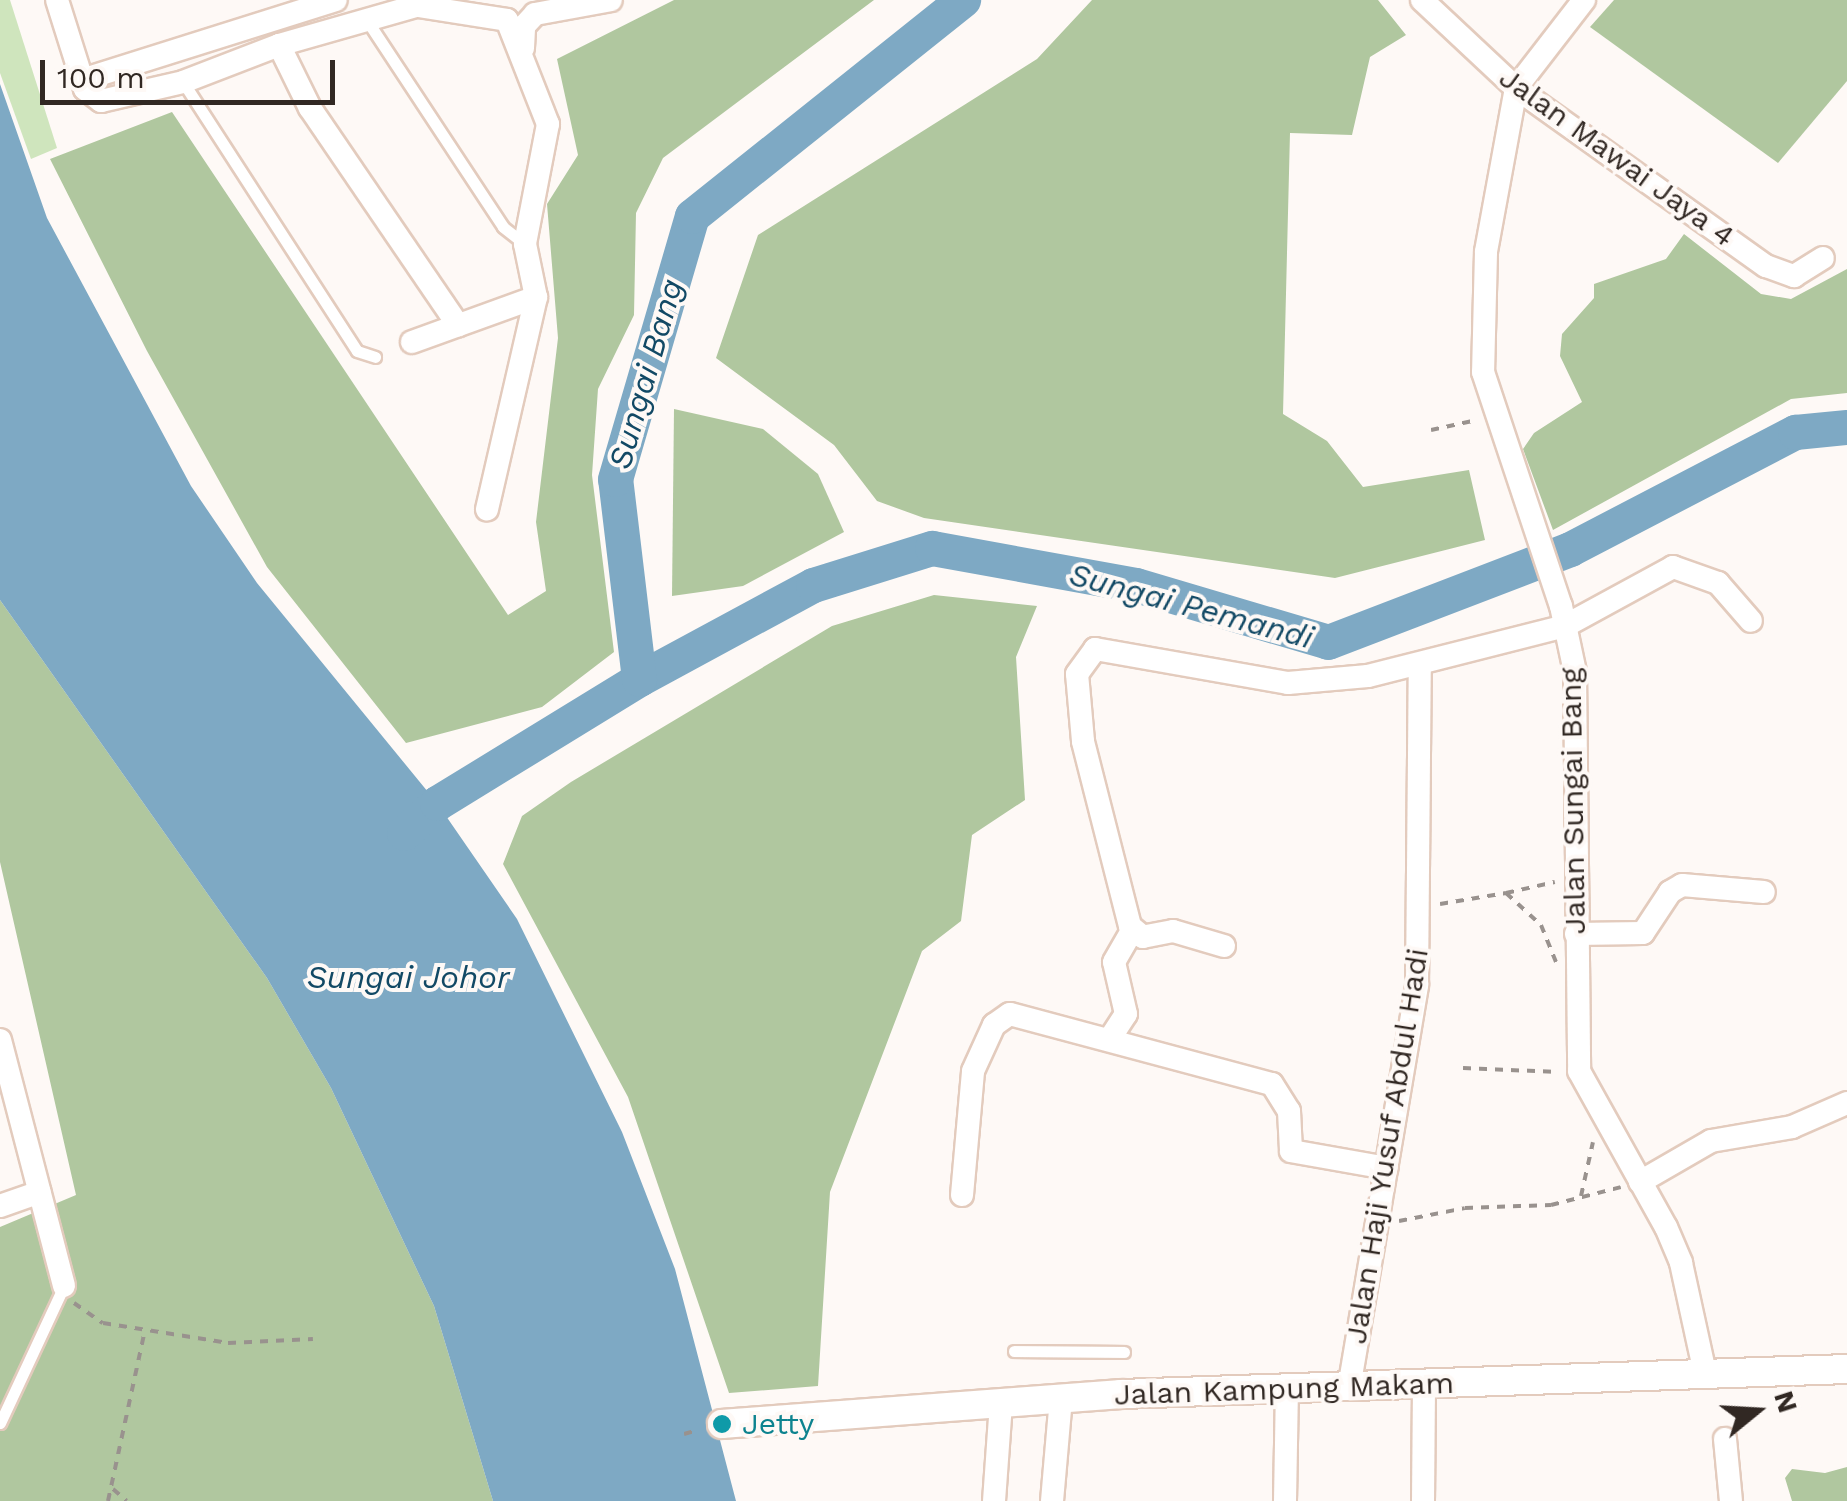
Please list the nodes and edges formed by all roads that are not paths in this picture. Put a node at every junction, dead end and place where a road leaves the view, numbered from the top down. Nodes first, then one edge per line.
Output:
1 (57, 0) edge
2 (336, 0) edge
3 (611, 0) edge
4 (1422, 0) edge
5 (1584, 0) edge
6 (427, 3) edge
7 (368, 22) junction
8 (279, 45) junction
9 (523, 50) junction
10 (82, 80) junction
11 (183, 82) junction
12 (1516, 88) junction
13 (525, 244) junction
14 (1823, 258) dead end
15 (536, 298) junction
16 (458, 325) junction
17 (412, 342) dead end
18 (375, 357) dead end
19 (487, 509) dead end
20 (1563, 616) junction
21 (1751, 621) dead end
22 (1420, 664) junction
23 (1764, 892) dead end
24 (1132, 931) junction
25 (1576, 934) junction
26 (1224, 946) dead end
27 (0, 1040) edge
28 (1108, 1040) junction
29 (1847, 1103) edge
30 (1386, 1168) junction
31 (1640, 1182) junction
32 (40, 1192) junction
33 (962, 1195) dead end
34 (0, 1206) edge
35 (64, 1286) joint
36 (1014, 1351) dead end
37 (1124, 1352) dead end
38 (1847, 1368) edge
39 (1705, 1374) junction
40 (1424, 1385) junction
41 (1349, 1388) junction
42 (1287, 1390) junction
43 (1061, 1399) junction
44 (1001, 1404) junction
45 (0, 1423) edge
46 (722, 1424) dead end
47 (1725, 1439) dead end
48 (994, 1501) edge
49 (1052, 1501) edge
50 (1285, 1501) edge
51 (1422, 1501) edge
52 (1731, 1501) edge

1 - 10 street
2 - 10 street
3 - 9 street
4 - 12 street, Jalan Mawai Jaya 4
5 - 12 street, Jalan Sungai Bang
6 - 7 street
6 - 9 street
7 - 8 street
7 - 13 lane
8 - 11 street
8 - 16 street
9 - 13 street
10 - 11 street
11 - 18 lane
12 - 14 street, Jalan Mawai Jaya 4
12 - 20 street, Jalan Sungai Bang
13 - 15 street
15 - 16 street
15 - 19 street
16 - 17 street
20 - 21 street
20 - 22 street
20 - 25 street, Jalan Sungai Bang
22 - 24 street
22 - 30 street, Jalan Haji Yusuf Abdul Hadi
23 - 25 street
24 - 26 street
24 - 28 street
25 - 31 street, Jalan Sungai Bang
27 - 32 street
28 - 30 street
28 - 33 street
29 - 31 street
30 - 41 street, Jalan Haji Yusuf Abdul Hadi
31 - 39 street, Jalan Sungai Bang
32 - 34 street
32 - 35 street
35 - 45 lane
36 - 37 lane
38 - 39 street, Jalan Kampung Makam
39 - 40 street, Jalan Kampung Makam
40 - 41 street, Jalan Kampung Makam
40 - 51 street
41 - 42 street, Jalan Kampung Makam
42 - 43 street, Jalan Kampung Makam
42 - 50 street
43 - 44 street, Jalan Kampung Makam
43 - 49 street
44 - 46 street, Jalan Kampung Makam
44 - 48 street
47 - 52 street

